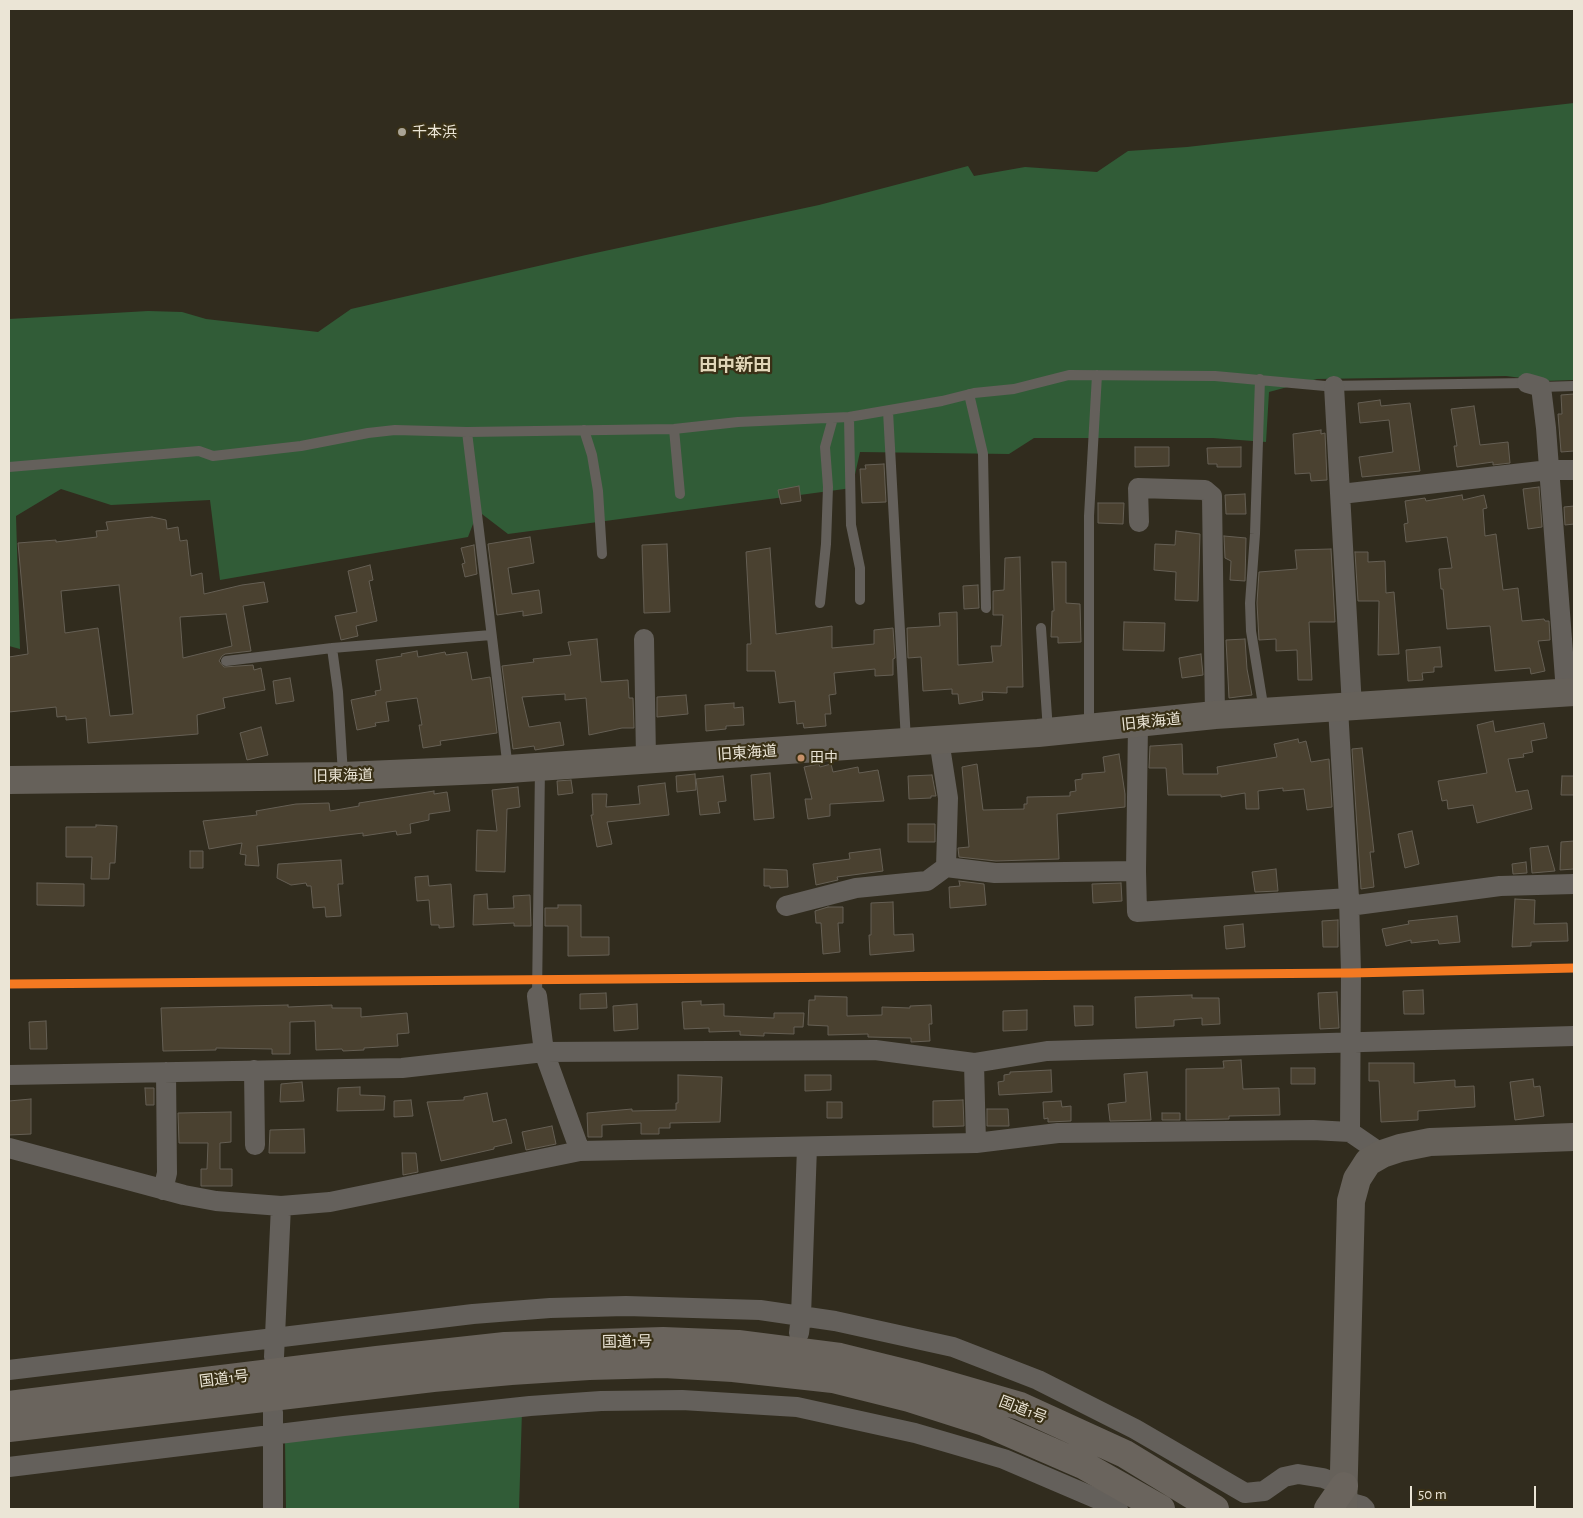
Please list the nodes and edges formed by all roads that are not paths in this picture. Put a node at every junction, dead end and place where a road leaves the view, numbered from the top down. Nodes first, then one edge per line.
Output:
1 (1097, 375) junction
2 (1260, 379) junction
3 (1534, 385) junction
4 (1334, 386) junction
5 (1574, 386) edge
6 (969, 394) junction
7 (888, 411) junction
8 (849, 417) junction
9 (833, 418) junction
10 (674, 429) junction
11 (584, 430) junction
12 (467, 432) junction
13 (9, 467) edge
14 (1549, 470) junction
15 (1574, 470) edge
16 (680, 494) dead end
17 (1341, 494) junction
18 (1139, 522) dead end
19 (602, 554) dead end
20 (860, 600) dead end
21 (820, 603) dead end
22 (986, 608) dead end
23 (1041, 628) dead end
24 (491, 635) junction
25 (644, 639) dead end
26 (332, 648) junction
27 (226, 662) dead end
28 (1570, 692) edge
29 (1345, 708) junction
30 (1264, 712) junction
31 (1215, 715) junction
32 (1138, 724) junction
33 (1089, 728) junction
34 (1048, 732) junction
35 (938, 740) junction
36 (906, 742) junction
37 (646, 758) junction
38 (540, 766) junction
39 (508, 769) junction
40 (342, 776) junction
41 (9, 780) edge
42 (946, 867) junction
43 (1136, 871) junction
44 (1574, 884) edge
45 (1349, 902) junction
46 (786, 906) dead end
47 (537, 996) joint
48 (1574, 1036) edge
49 (1350, 1043) junction
50 (544, 1052) junction
51 (974, 1062) junction
52 (254, 1070) junction
53 (166, 1072) junction
54 (9, 1075) edge
55 (1350, 1132) junction
56 (1574, 1137) edge
57 (976, 1144) junction
58 (255, 1145) dead end
59 (807, 1147) junction
60 (9, 1148) edge
61 (580, 1151) junction
62 (1382, 1154) junction
63 (163, 1190) junction
64 (281, 1206) junction
65 (800, 1324) junction
66 (275, 1348) junction
67 (9, 1370) edge
68 (9, 1405) edge
69 (273, 1412) dead end
70 (9, 1428) edge
71 (274, 1435) junction
72 (9, 1467) edge
73 (1345, 1503) edge
74 (274, 1509) edge
75 (1118, 1509) edge
76 (1162, 1509) edge
77 (1214, 1509) edge

1 - 2 lane
1 - 6 lane
1 - 33 lane
2 - 4 lane
2 - 30 lane
3 - 4 lane
3 - 5 lane
3 - 14 street
4 - 17 street
6 - 7 lane
6 - 22 lane
7 - 8 lane
7 - 36 lane
8 - 9 lane
8 - 20 lane
9 - 10 lane
9 - 21 lane
10 - 11 lane
10 - 16 lane
11 - 12 lane
11 - 19 lane
12 - 13 lane
12 - 24 lane
14 - 15 street
14 - 17 street
14 - 28 street
17 - 29 street
18 - 31 street
23 - 34 lane
24 - 26 lane
24 - 39 lane
25 - 37 street
26 - 27 lane
26 - 40 lane
28 - 29 main road, 旧東海道
29 - 30 main road, 旧東海道
29 - 45 street
30 - 31 main road, 旧東海道
31 - 32 main road, 旧東海道
32 - 33 main road, 旧東海道
32 - 43 street
33 - 34 main road, 旧東海道
34 - 35 main road, 旧東海道
35 - 36 main road, 旧東海道
35 - 42 street
36 - 37 main road, 旧東海道
37 - 38 main road, 旧東海道
38 - 39 main road, 旧東海道
38 - 47 lane
39 - 40 main road, 旧東海道
40 - 41 main road, 旧東海道
42 - 43 street
42 - 46 street
43 - 45 street
44 - 45 street
45 - 49 street
47 - 50 street
48 - 49 street
49 - 51 street
49 - 55 street
50 - 51 street
50 - 52 street
50 - 61 street
51 - 57 street
52 - 53 street
52 - 58 street
53 - 54 street
53 - 63 street
55 - 57 street
55 - 62 street
56 - 62 main road
57 - 59 street
59 - 61 street
59 - 65 street
60 - 63 street
61 - 64 street
62 - 73 main road
63 - 64 street
64 - 66 street
65 - 66 street
65 - 73 street
66 - 67 street
68 - 77 highway, 国道1号
69 - 71 street
70 - 76 highway, 国道1号
71 - 72 street
71 - 74 street
71 - 75 street

